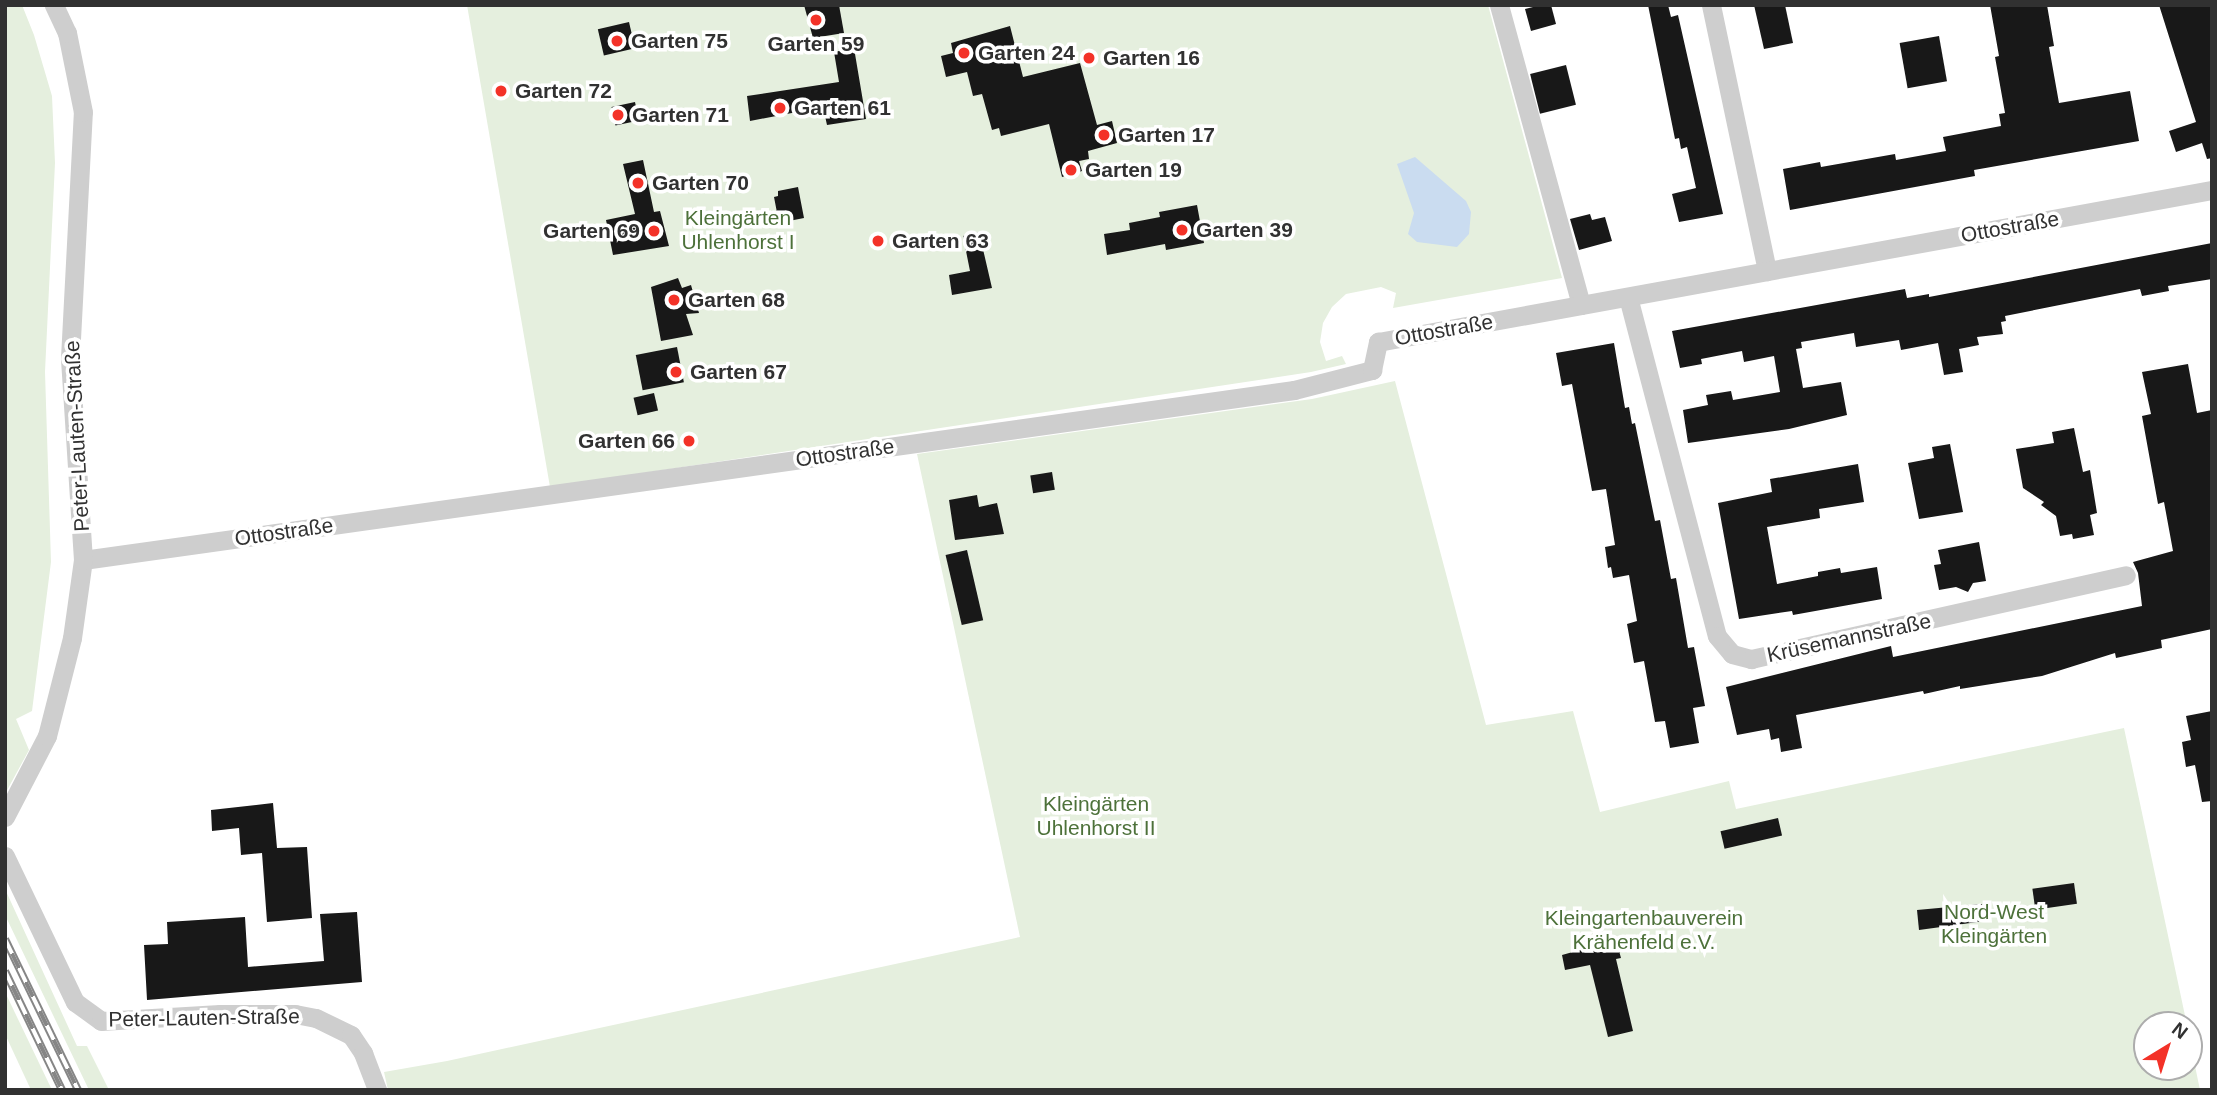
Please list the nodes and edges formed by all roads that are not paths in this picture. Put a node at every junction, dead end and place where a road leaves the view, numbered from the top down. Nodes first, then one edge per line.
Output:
1 (54, 5) edge
2 (1499, 5) edge
3 (1711, 5) edge
4 (2212, 190) edge
5 (1767, 271) junction
6 (1628, 297) junction
7 (1581, 305) junction
8 (83, 560) junction
9 (2126, 575) dead end
10 (5, 817) edge
11 (5, 856) edge
12 (377, 1090) edge

1 - 8 street, Peter-Lauten-Straße
2 - 7 street
3 - 5 street
4 - 5 street, Ottostraße
5 - 6 street, Ottostraße
6 - 7 street, Ottostraße
6 - 9 street, Krüsemannstraße
7 - 8 street, Ottostraße
8 - 10 street, Peter-Lauten-Straße
11 - 12 street, Peter-Lauten-Straße

